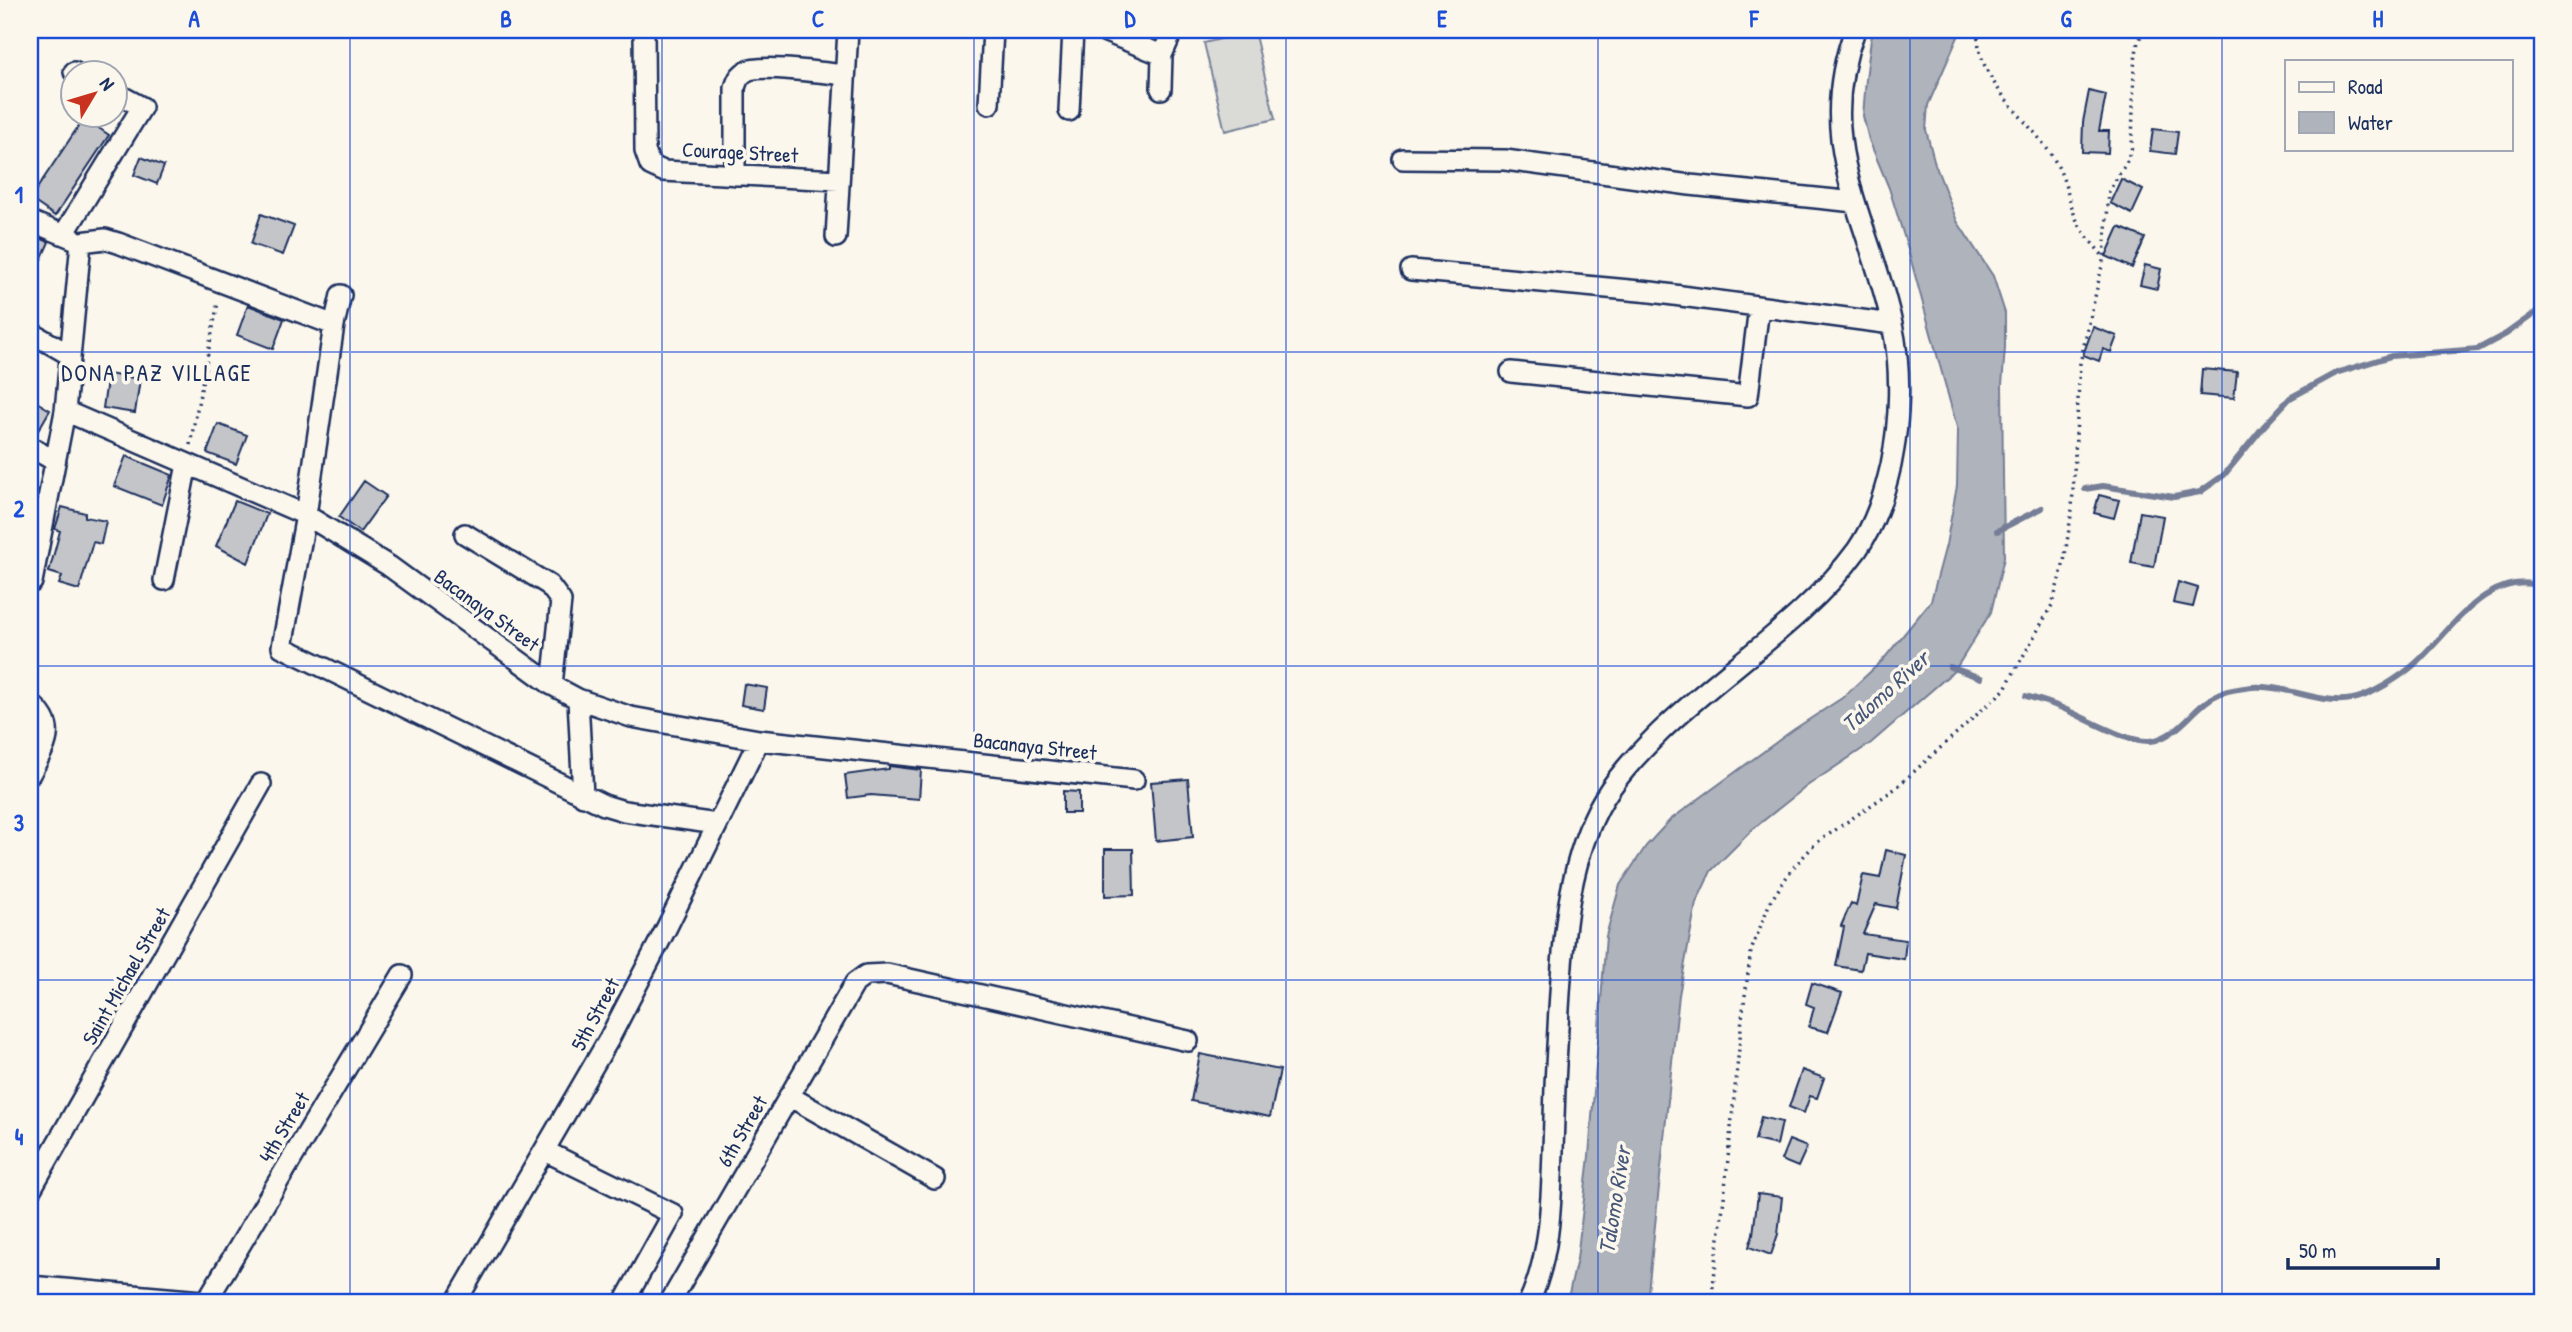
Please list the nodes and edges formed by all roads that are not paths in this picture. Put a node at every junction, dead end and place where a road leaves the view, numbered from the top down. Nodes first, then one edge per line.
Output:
1 (644, 30) edge
2 (848, 30) edge
3 (993, 30) edge
4 (1073, 30) edge
5 (1101, 30) edge
6 (1173, 30) edge
7 (1855, 30) edge
8 (1162, 55) junction
9 (845, 75) junction
10 (1161, 89) dead end
11 (130, 101) edge
12 (989, 104) dead end
13 (1069, 111) dead end
14 (130, 129) edge
15 (130, 130) edge
16 (1403, 159) dead end
17 (735, 175) junction
18 (839, 180) junction
19 (1855, 202) junction
20 (30, 221) edge
21 (836, 237) dead end
22 (72, 238) junction
23 (1410, 270) dead end
24 (341, 295) dead end
25 (1759, 307) junction
26 (1892, 324) junction
27 (334, 325) junction
28 (30, 332) edge
29 (70, 355) junction
30 (1511, 372) dead end
31 (65, 411) junction
32 (30, 447) edge
33 (55, 461) junction
34 (187, 464) junction
35 (306, 516) junction
36 (465, 534) dead end
37 (34, 547) edge
38 (164, 580) dead end
39 (32, 582) dead end
40 (552, 685) junction
41 (579, 699) junction
42 (30, 703) edge
43 (759, 740) junction
44 (30, 774) edge
45 (1134, 780) dead end
46 (261, 785) dead end
47 (583, 796) junction
48 (717, 824) junction
49 (402, 975) dead end
50 (1188, 1041) dead end
51 (789, 1096) junction
52 (545, 1151) junction
53 (935, 1179) dead end
54 (30, 1191) edge
55 (30, 1286) edge
56 (206, 1302) edge
57 (213, 1302) edge
58 (456, 1302) edge
59 (624, 1302) edge
60 (670, 1302) edge
61 (1529, 1302) edge

1 - 17 street, Courage Street
2 - 9 street
3 - 12 street
4 - 13 street
5 - 8 street
6 - 8 street
7 - 19 street
8 - 10 street
9 - 17 street
9 - 18 street
11 - 14 street
15 - 22 street
16 - 19 street
17 - 18 street, Courage Street
18 - 21 street
19 - 26 street
20 - 22 street
22 - 27 street
22 - 29 street
23 - 25 street
24 - 27 street
25 - 26 street
25 - 30 street
26 - 61 street
27 - 35 street
28 - 29 street
29 - 31 street
31 - 33 street
31 - 34 street, Bacanaya Street
32 - 33 street
33 - 37 street
34 - 35 street, Bacanaya Street
34 - 38 street
35 - 40 street, Bacanaya Street
35 - 47 street
36 - 40 street
37 - 39 street
40 - 41 street, Bacanaya Street
41 - 43 street, Bacanaya Street
41 - 47 street
42 - 44 street
43 - 45 street, Bacanaya Street
43 - 48 street, 5th Street
46 - 54 street, Saint Michael Street
47 - 48 street
48 - 52 street, 5th Street
49 - 56 street, 4th Street
50 - 51 street, 6th Street
51 - 53 street
51 - 60 street, 6th Street
52 - 58 street, 5th Street
52 - 59 street
55 - 56 street
56 - 57 street

